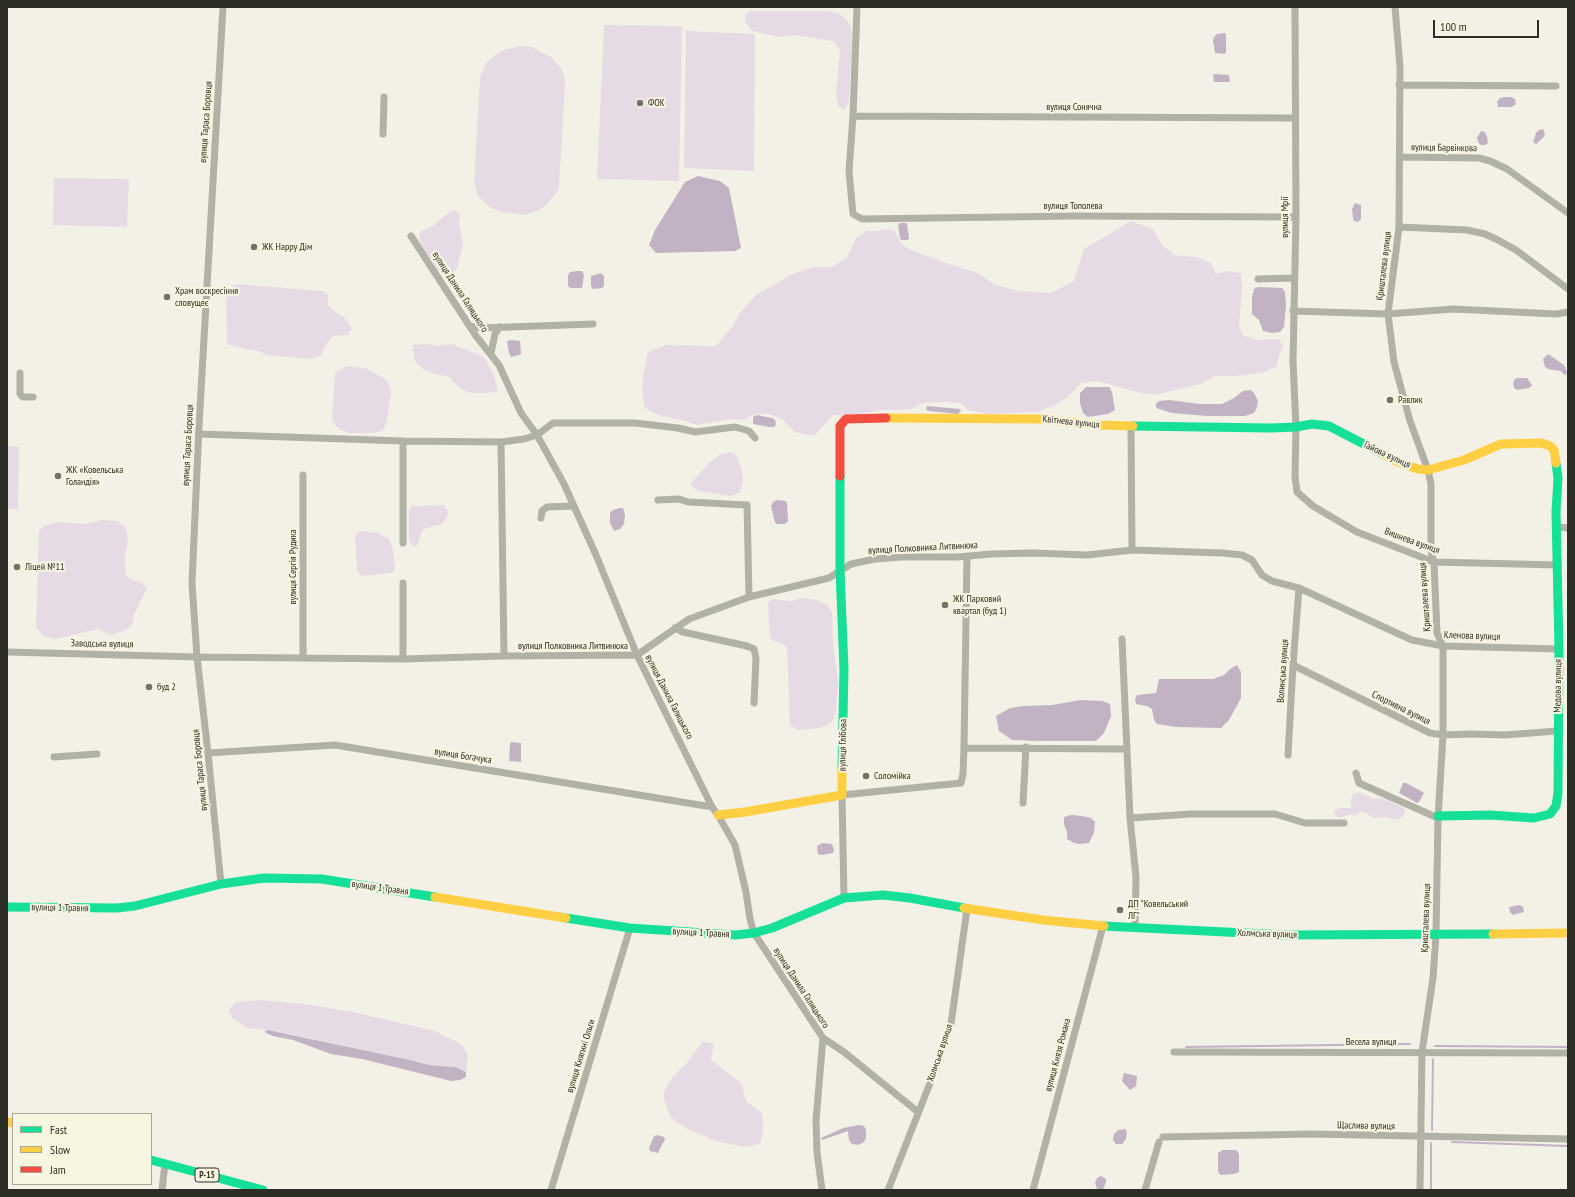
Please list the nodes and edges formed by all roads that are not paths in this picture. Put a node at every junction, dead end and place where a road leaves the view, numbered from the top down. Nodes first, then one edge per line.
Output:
1 (223, 7) edge
2 (857, 7) edge
3 (1295, 7) edge
4 (1395, 7) edge
5 (1399, 85) junction
6 (1556, 86) dead end
7 (384, 97) dead end
8 (853, 116) junction
9 (1295, 118) junction
10 (383, 134) dead end
11 (1400, 157) junction
12 (1568, 213) edge
13 (1296, 217) junction
14 (1399, 227) junction
15 (411, 236) dead end
16 (1294, 278) junction
17 (1258, 279) dead end
18 (1568, 289) edge
19 (1293, 311) junction
20 (1568, 312) edge
21 (1388, 314) junction
22 (593, 324) dead end
23 (470, 326) junction
24 (500, 327) junction
25 (490, 353) junction
26 (20, 372) dead end
27 (34, 397) dead end
28 (846, 420) joint
29 (1131, 427) junction
30 (1296, 427) junction
31 (198, 434) junction
32 (536, 434) junction
33 (755, 438) dead end
34 (403, 441) junction
35 (501, 442) junction
36 (1550, 446) joint
37 (1428, 470) junction
38 (302, 475) dead end
39 (1297, 492) joint
40 (658, 500) dead end
41 (573, 506) junction
42 (541, 518) dead end
43 (1558, 527) junction
44 (1568, 528) edge
45 (403, 543) dead end
46 (1132, 550) junction
47 (967, 556) junction
48 (1434, 562) junction
49 (1558, 565) junction
50 (840, 570) junction
51 (403, 583) dead end
52 (1299, 588) junction
53 (749, 597) junction
54 (675, 628) junction
55 (1122, 639) dead end
56 (1443, 646) junction
57 (1559, 649) junction
58 (7, 652) edge
59 (637, 655) junction
60 (504, 656) junction
61 (197, 657) junction
62 (303, 658) junction
63 (403, 658) junction
64 (1293, 665) junction
65 (754, 703) dead end
66 (1557, 731) junction
67 (1443, 735) junction
68 (1026, 747) junction
69 (964, 748) junction
70 (1127, 748) junction
71 (208, 753) junction
72 (96, 754) dead end
73 (1288, 755) dead end
74 (54, 757) dead end
75 (1356, 773) dead end
76 (842, 795) junction
77 (1023, 803) dead end
78 (715, 811) junction
79 (1438, 817) junction
80 (1130, 818) junction
81 (1344, 823) dead end
82 (221, 884) junction
83 (844, 898) junction
84 (7, 907) edge
85 (967, 909) junction
86 (1103, 926) junction
87 (630, 928) junction
88 (1135, 928) junction
89 (754, 933) junction
90 (1568, 933) edge
91 (1436, 935) junction
92 (823, 1038) junction
93 (1174, 1052) dead end
94 (1422, 1052) junction
95 (1568, 1053) edge
96 (918, 1112) junction
97 (1420, 1137) junction
98 (1568, 1139) edge
99 (152, 1160) edge
100 (165, 1164) junction
101 (162, 1190) edge
102 (263, 1190) edge
103 (551, 1190) edge
104 (822, 1190) edge
105 (888, 1190) edge
106 (1033, 1190) edge
107 (1145, 1190) edge
108 (1420, 1190) edge

1 - 31 street, вулиця Тараса Боровця
2 - 8 street
3 - 9 street, вулиця Мрії
4 - 5 street, Кришталева вулиця
5 - 6 street
5 - 11 street, Кришталева вулиця
7 - 10 street
8 - 9 street, вулиця Сонячна
8 - 13 street, вулиця Тополева
9 - 13 street, вулиця Мрії
11 - 12 street, вулиця Барвінкова
11 - 14 street, Кришталева вулиця
13 - 16 street, вулиця Мрії
14 - 18 street
14 - 21 street, Кришталева вулиця
15 - 23 street, вулиця Данила Галицького
16 - 17 street
16 - 19 street, вулиця Мрії
19 - 21 street
19 - 30 street, вулиця Мрії
20 - 21 street
21 - 37 street, Кришталева вулиця
22 - 24 street
23 - 24 street
23 - 25 street, вулиця Данила Галицького
24 - 25 street
25 - 32 street, вулиця Данила Галицького
26 - 27 street
28 - 29 street, Квітнева вулиця
28 - 50 street, вулиця Глібова
29 - 30 street, Квітнева вулиця
29 - 46 street
30 - 37 street, Гайова вулиця
30 - 39 street, вулиця Мрії
31 - 34 street
31 - 61 street, вулиця Тараса Боровця
32 - 33 street
32 - 35 street
32 - 41 street, вулиця Данила Галицького
34 - 35 street
34 - 45 street
35 - 60 street
36 - 37 street, Гайова вулиця
36 - 43 street, Медова вулиця
37 - 48 street, Кришталева вулиця
38 - 62 street, вулиця Сергія Рудика
39 - 48 street, Вишнева вулиця
40 - 53 street
41 - 42 street
41 - 59 street, вулиця Данила Галицького
43 - 44 street
43 - 49 street, Медова вулиця
46 - 47 street, вулиця Полковника Литвинюка
46 - 52 street, вулиця Полковника Литвинюка
47 - 50 street, вулиця Полковника Литвинюка
47 - 69 street
48 - 49 street, Вишнева вулиця
48 - 56 street, Кришталева вулиця
49 - 57 street, Медова вулиця
50 - 53 street, вулиця Полковника Литвинюка
50 - 76 street, вулиця Глібова
51 - 63 street
52 - 56 street, Кленова вулиця
52 - 64 street, Волинська вулиця
53 - 54 street, вулиця Полковника Литвинюка
54 - 59 street, вулиця Полковника Литвинюка
54 - 65 street
55 - 70 street
56 - 57 street, Кленова вулиця
56 - 67 street, Кришталева вулиця
57 - 66 street, Медова вулиця
58 - 61 street, Заводська вулиця
59 - 60 street, вулиця Полковника Литвинюка
59 - 78 street, вулиця Данила Галицького
60 - 63 street, вулиця Полковника Литвинюка
61 - 62 street, вулиця Полковника Литвинюка
61 - 71 street, вулиця Тараса Боровця
62 - 63 street, вулиця Полковника Литвинюка
64 - 67 street, Спортивна вулиця
64 - 73 street, Волинська вулиця
66 - 67 street, Спортивна вулиця
66 - 79 street, Медова вулиця
67 - 79 street, Кришталева вулиця
68 - 69 street
68 - 70 street
68 - 77 street
69 - 76 street
70 - 80 street
71 - 78 street, вулиця Богачука
71 - 82 street, вулиця Тараса Боровця
72 - 74 street
75 - 79 street
76 - 78 street
76 - 83 street
78 - 89 street, вулиця Данила Галицького
79 - 91 street, Кришталева вулиця
80 - 81 street
80 - 88 street
82 - 84 street, вулиця 1 Травня
82 - 87 street, вулиця 1 Травня
83 - 85 street, Холмська вулиця
83 - 89 street, Холмська вулиця
85 - 86 street, Холмська вулиця
85 - 96 street, Холмська вулиця
86 - 88 street, Холмська вулиця
86 - 106 street, вулиця Князя Романа
87 - 89 street, вулиця 1 Травня
87 - 103 street, вулиця Княгині Ольги
88 - 91 street, Холмська вулиця
89 - 92 street, вулиця Данила Галицького
90 - 91 street, Холмська вулиця
91 - 94 street, Кришталева вулиця
92 - 96 street
92 - 104 street, вулиця Данила Галицького
93 - 94 street, Весела вулиця
94 - 95 street, Весела вулиця
94 - 97 street, Кришталева вулиця
96 - 105 street, Холмська вулиця
97 - 98 street, Щаслива вулиця
97 - 107 street, Щаслива вулиця
97 - 108 street, Кришталева вулиця
99 - 100 street, Р-15
100 - 101 street
100 - 102 street, Р-15

